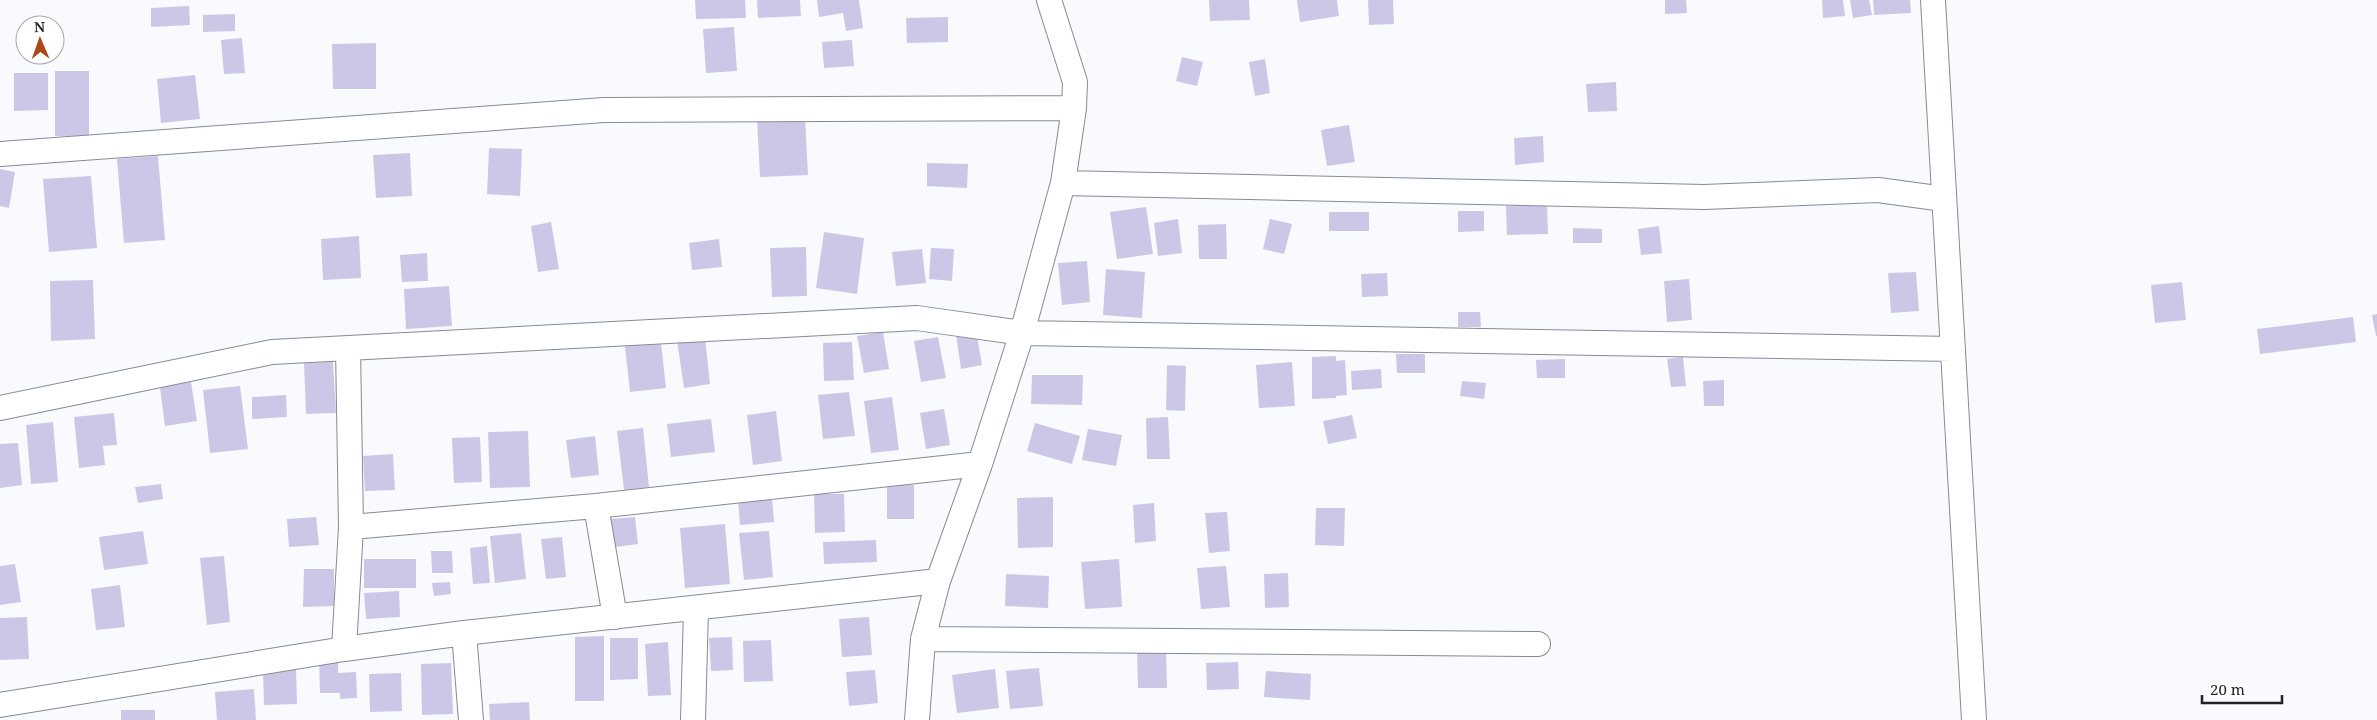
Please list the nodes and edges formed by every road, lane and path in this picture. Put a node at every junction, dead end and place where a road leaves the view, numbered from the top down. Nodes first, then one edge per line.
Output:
1 (1049, 0) edge
2 (1933, 0) edge
3 (1074, 108) junction
4 (0, 154) edge
5 (1063, 183) junction
6 (1944, 199) junction
7 (1022, 333) junction
8 (348, 348) junction
9 (1953, 349) junction
10 (0, 408) edge
11 (980, 464) junction
12 (596, 506) junction
13 (351, 527) junction
14 (938, 581) junction
15 (696, 609) junction
16 (615, 617) junction
17 (464, 633) junction
18 (923, 639) junction
19 (1538, 644) dead end
20 (344, 649) junction
21 (0, 705) edge
22 (471, 720) edge
23 (693, 720) edge
24 (917, 720) edge
25 (1974, 720) edge

1 - 3 street
2 - 6 street
3 - 4 street
3 - 5 street
5 - 6 street
5 - 7 street
6 - 9 street
7 - 8 street
7 - 9 street
7 - 11 street
8 - 10 street
8 - 13 street
9 - 25 street
11 - 12 street
11 - 14 street
12 - 13 street
12 - 16 street
13 - 20 street
14 - 15 street
14 - 18 street
15 - 16 street
15 - 23 street
16 - 17 street
17 - 20 street
17 - 22 street
18 - 19 street
18 - 24 street
20 - 21 street

